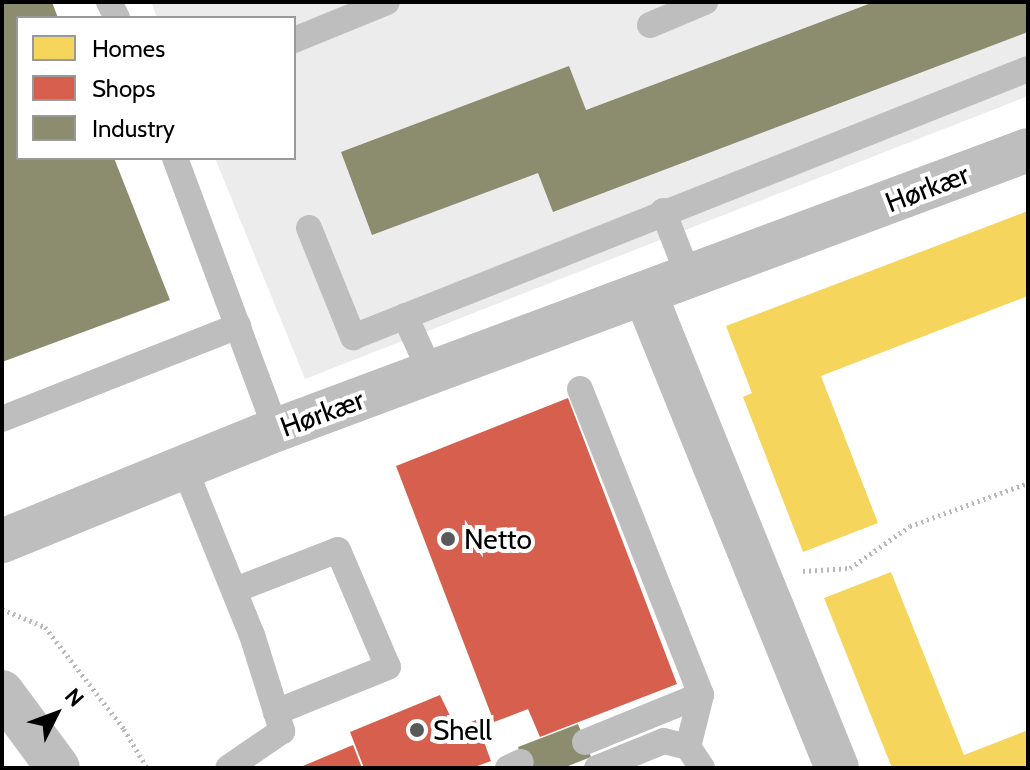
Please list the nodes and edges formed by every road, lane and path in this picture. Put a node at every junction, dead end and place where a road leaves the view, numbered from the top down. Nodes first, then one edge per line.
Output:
1 (387, 2) edge
2 (705, 2) edge
3 (650, 25) dead end
4 (296, 39) edge
5 (1028, 69) edge
6 (1028, 150) edge
7 (176, 160) edge
8 (663, 211) junction
9 (309, 228) dead end
10 (689, 277) junction
11 (645, 294) junction
12 (405, 316) junction
13 (238, 326) junction
14 (431, 373) junction
15 (580, 389) dead end
16 (2, 419) edge
17 (276, 430) junction
18 (184, 467) junction
19 (1028, 483) edge
20 (2, 541) edge
21 (758, 573) junction
22 (235, 590) junction
23 (2, 609) edge
24 (2, 692) edge
25 (701, 695) junction
26 (276, 712) junction
27 (585, 742) dead end
28 (695, 757) edge
29 (58, 768) edge
30 (147, 768) edge
31 (228, 768) edge
32 (597, 768) edge
33 (837, 768) edge

1 - 4 lane
2 - 3 lane
5 - 8 lane
6 - 10 street, Hørkær
7 - 13 lane
8 - 10 lane
8 - 12 lane
9 - 12 lane
10 - 11 street, Hørkær
11 - 14 street, Hørkær
11 - 21 street
12 - 14 lane
13 - 16 lane
13 - 17 lane
14 - 17 street, Hørkær
15 - 25 lane
17 - 18 street, Hørkær
18 - 20 street, Hørkær
18 - 22 lane
19 - 21 path
21 - 33 street
22 - 26 lane
22 - 26 lane
23 - 30 path
24 - 29 street
25 - 27 lane
25 - 28 lane
26 - 31 lane
28 - 32 lane

